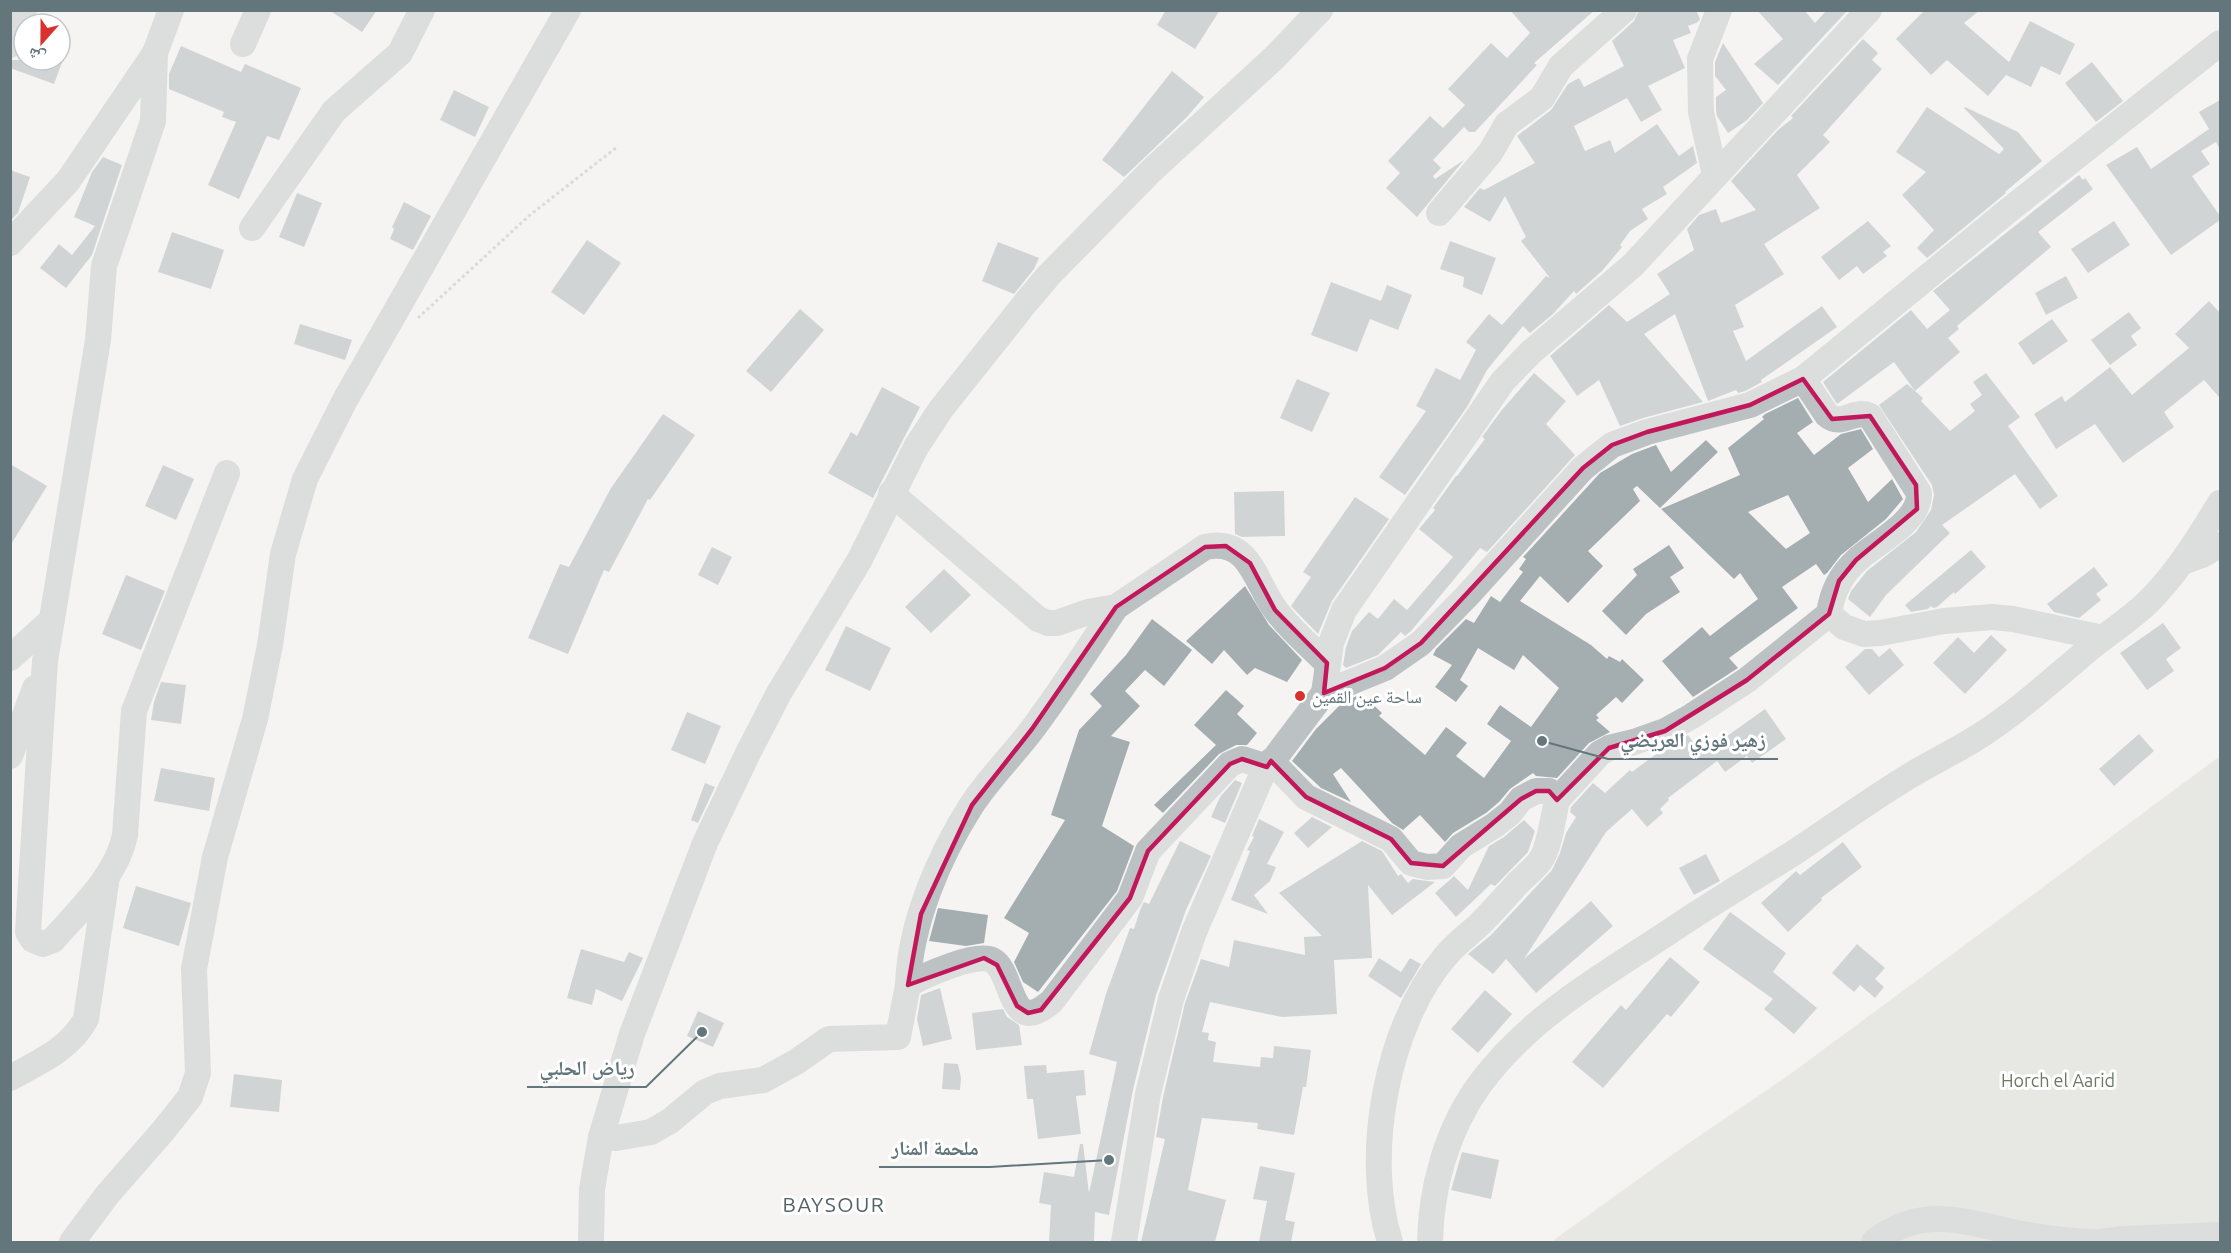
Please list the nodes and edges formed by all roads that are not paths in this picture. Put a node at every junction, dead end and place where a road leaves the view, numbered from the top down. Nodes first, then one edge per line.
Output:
1 (24, 10) edge
2 (171, 10) edge
3 (258, 10) edge
4 (422, 10) edge
5 (568, 10) edge
6 (1320, 10) edge
7 (1624, 10) edge
8 (1719, 10) edge
9 (1869, 10) edge
10 (2220, 43) edge
11 (243, 44) dead end
12 (10, 45) edge
13 (155, 52) junction
14 (1715, 175) junction
15 (1439, 213) dead end
16 (252, 228) dead end
17 (10, 243) edge
18 (1803, 379) junction
19 (226, 473) dead end
20 (891, 493) junction
21 (2220, 502) edge
22 (2220, 545) edge
23 (2182, 562) junction
24 (1116, 607) junction
25 (1829, 614) junction
26 (52, 620) junction
27 (2103, 638) junction
28 (10, 658) edge
29 (45, 661) junction
30 (1327, 663) junction
31 (1324, 693) junction
32 (10, 756) edge
33 (1269, 764) junction
34 (1557, 800) junction
35 (107, 876) junction
36 (908, 985) junction
37 (10, 1078) edge
38 (601, 1137) junction
39 (1908, 1232) edge
40 (2220, 1235) edge
41 (72, 1242) edge
42 (591, 1242) edge
43 (1124, 1242) edge
44 (1390, 1242) edge
45 (1430, 1242) edge
46 (1874, 1242) edge
47 (2091, 1242) edge
48 (2100, 1242) edge

1 - 12 street
2 - 13 street
3 - 11 street
4 - 16 street
5 - 41 street
6 - 20 street
7 - 15 street
8 - 14 street
9 - 14 street
10 - 18 street
13 - 17 street
13 - 26 street
14 - 30 street
18 - 25 street
18 - 31 street
19 - 35 street
20 - 24 street
20 - 38 street
21 - 23 street
22 - 23 street
23 - 27 street
24 - 30 street
24 - 36 street
25 - 27 street
25 - 34 street
26 - 28 street
26 - 29 street
27 - 45 street
29 - 32 street
29 - 35 street
30 - 31 street
31 - 33 street
33 - 34 street
33 - 36 street
33 - 43 street
34 - 44 street
35 - 37 street
36 - 38 street
38 - 42 street
39 - 46 street
39 - 47 street
40 - 48 street

